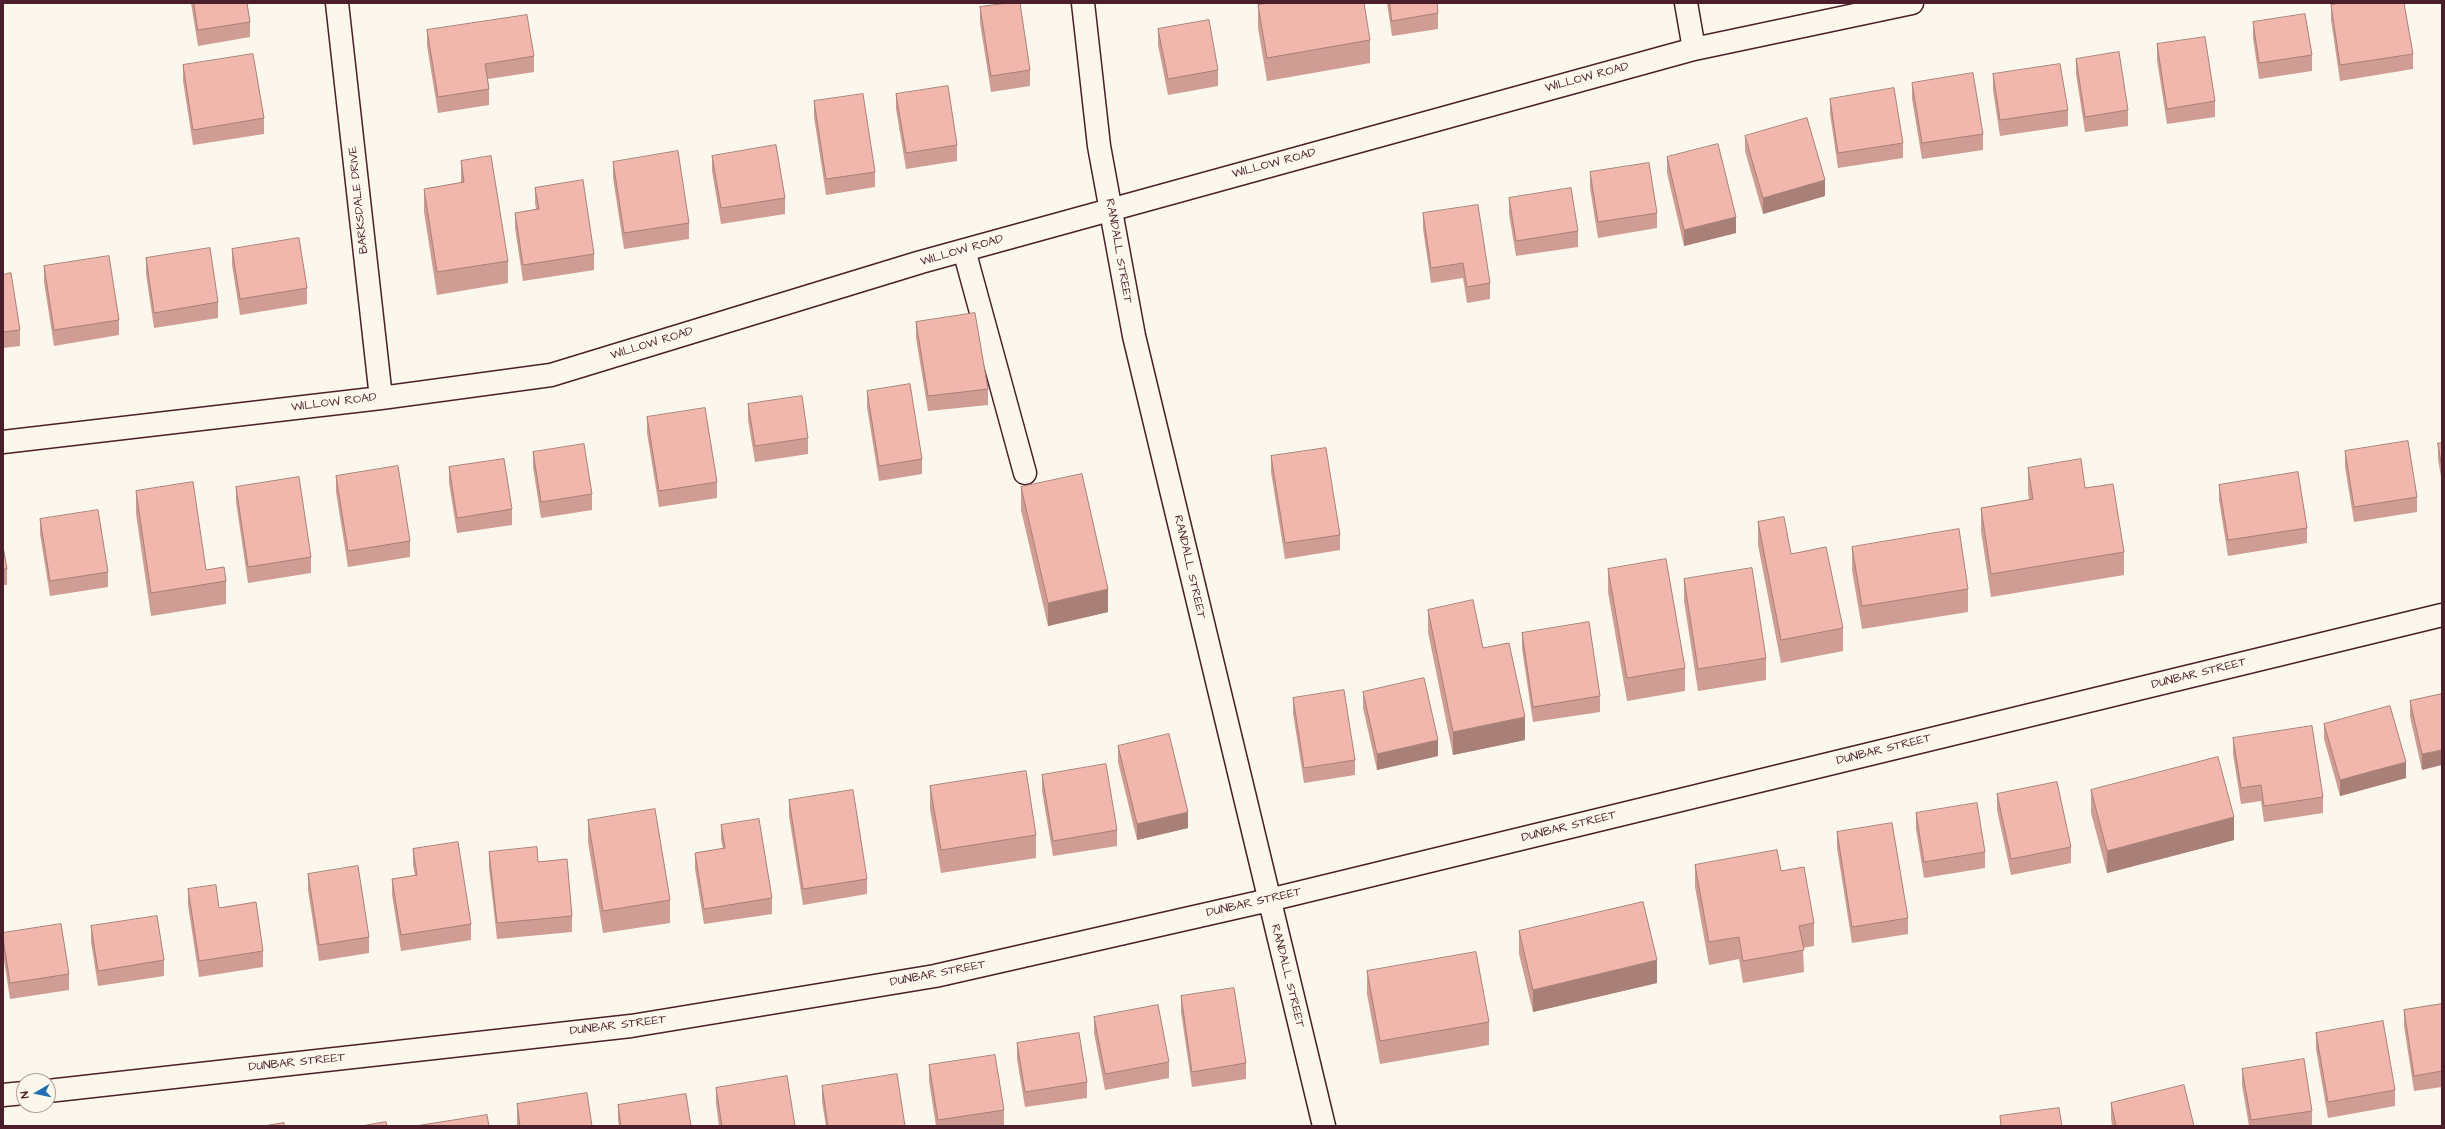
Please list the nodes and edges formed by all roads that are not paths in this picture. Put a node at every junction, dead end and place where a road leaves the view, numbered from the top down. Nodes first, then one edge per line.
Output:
1 (337, 3) edge
2 (1083, 3) edge
3 (1686, 3) edge
4 (1912, 3) edge
5 (1694, 49) junction
6 (1111, 210) junction
7 (964, 250) junction
8 (381, 398) junction
9 (3, 442) edge
10 (1025, 473) dead end
11 (2442, 615) edge
12 (1269, 900) junction
13 (56, 1090) edge
14 (16, 1094) edge
15 (3, 1095) edge
16 (1324, 1126) edge

1 - 8 street, BARKSDALE DRIVE
2 - 6 street, RANDALL STREET
3 - 5 street
4 - 5 street, WILLOW ROAD
5 - 6 street, WILLOW ROAD
6 - 7 street, WILLOW ROAD
6 - 12 street, RANDALL STREET
7 - 8 street, WILLOW ROAD
7 - 10 street
8 - 9 street, WILLOW ROAD
11 - 12 street, DUNBAR STREET
12 - 13 street, DUNBAR STREET
12 - 16 street, RANDALL STREET
14 - 15 street

